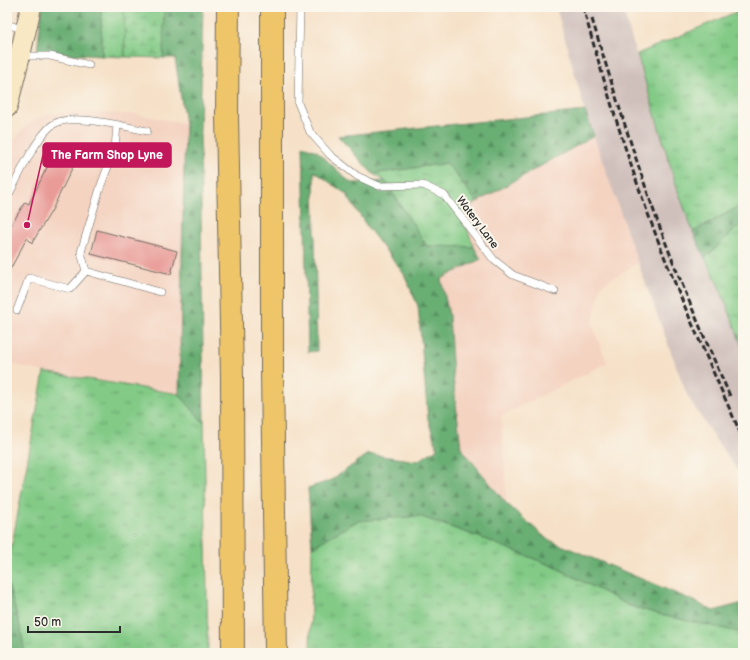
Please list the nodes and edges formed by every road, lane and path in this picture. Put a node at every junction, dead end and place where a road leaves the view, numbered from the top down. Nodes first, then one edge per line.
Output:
1 (31, 7) edge
2 (228, 7) edge
3 (272, 7) edge
4 (300, 7) edge
5 (7, 24) edge
6 (26, 30) junction
7 (20, 56) junction
8 (89, 65) dead end
9 (7, 107) edge
10 (117, 125) junction
11 (147, 131) dead end
12 (7, 193) edge
13 (86, 271) junction
14 (555, 291) dead end
15 (160, 292) dead end
16 (17, 310) dead end
17 (234, 653) edge
18 (276, 653) edge

1 - 6 street
2 - 17 highway
3 - 18 highway
4 - 14 lane, Watery Lane
5 - 6 lane
6 - 7 street
7 - 8 lane
7 - 9 street
10 - 11 lane
10 - 12 lane
10 - 13 lane
13 - 15 lane
13 - 16 lane

